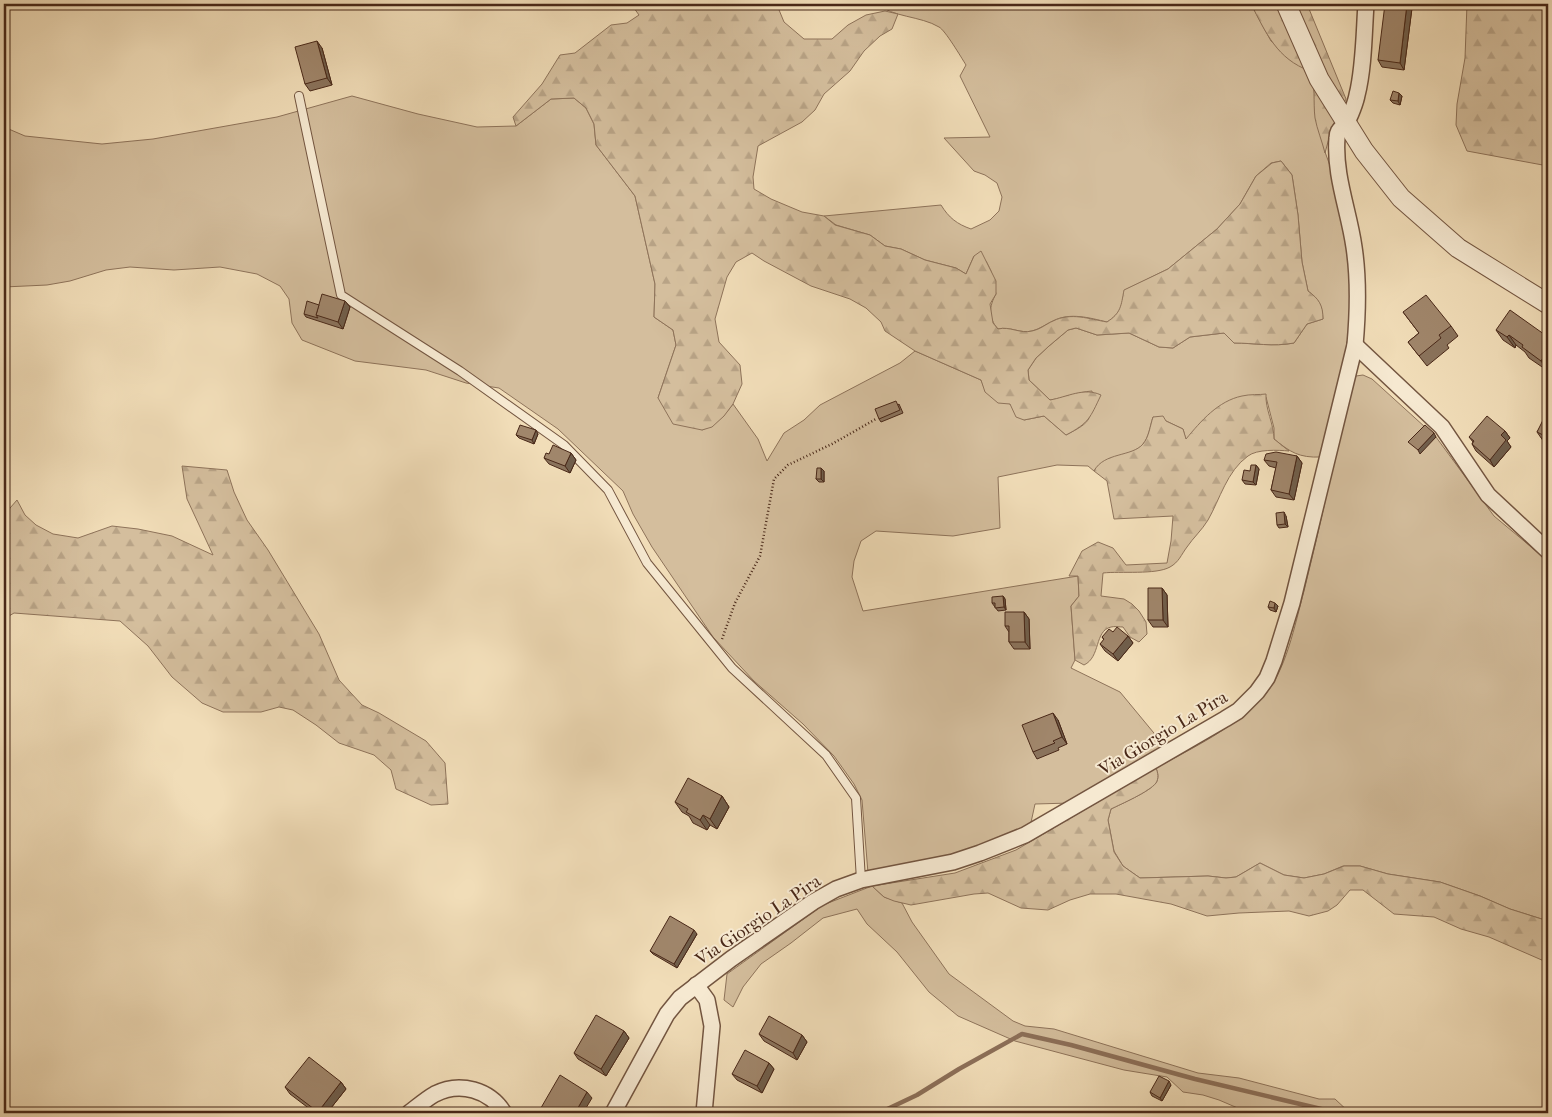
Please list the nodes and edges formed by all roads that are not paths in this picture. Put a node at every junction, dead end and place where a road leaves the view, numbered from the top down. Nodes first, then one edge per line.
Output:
1 (1286, 4) edge
2 (1366, 4) edge
3 (299, 96) dead end
4 (1346, 124) junction
5 (1548, 304) edge
6 (1355, 345) junction
7 (1548, 552) edge
8 (861, 880) junction
9 (696, 985) junction
10 (409, 1113) edge
11 (504, 1113) edge
12 (613, 1113) edge
13 (704, 1113) edge

1 - 4 street
2 - 4 street, Via Giorgio La Pira
3 - 8 lane
4 - 5 street
4 - 6 street, Via Giorgio La Pira
6 - 7 street
6 - 8 street, Via Giorgio La Pira
8 - 9 street, Via Giorgio La Pira
9 - 12 street, Via Giorgio La Pira
9 - 13 street
10 - 11 street

